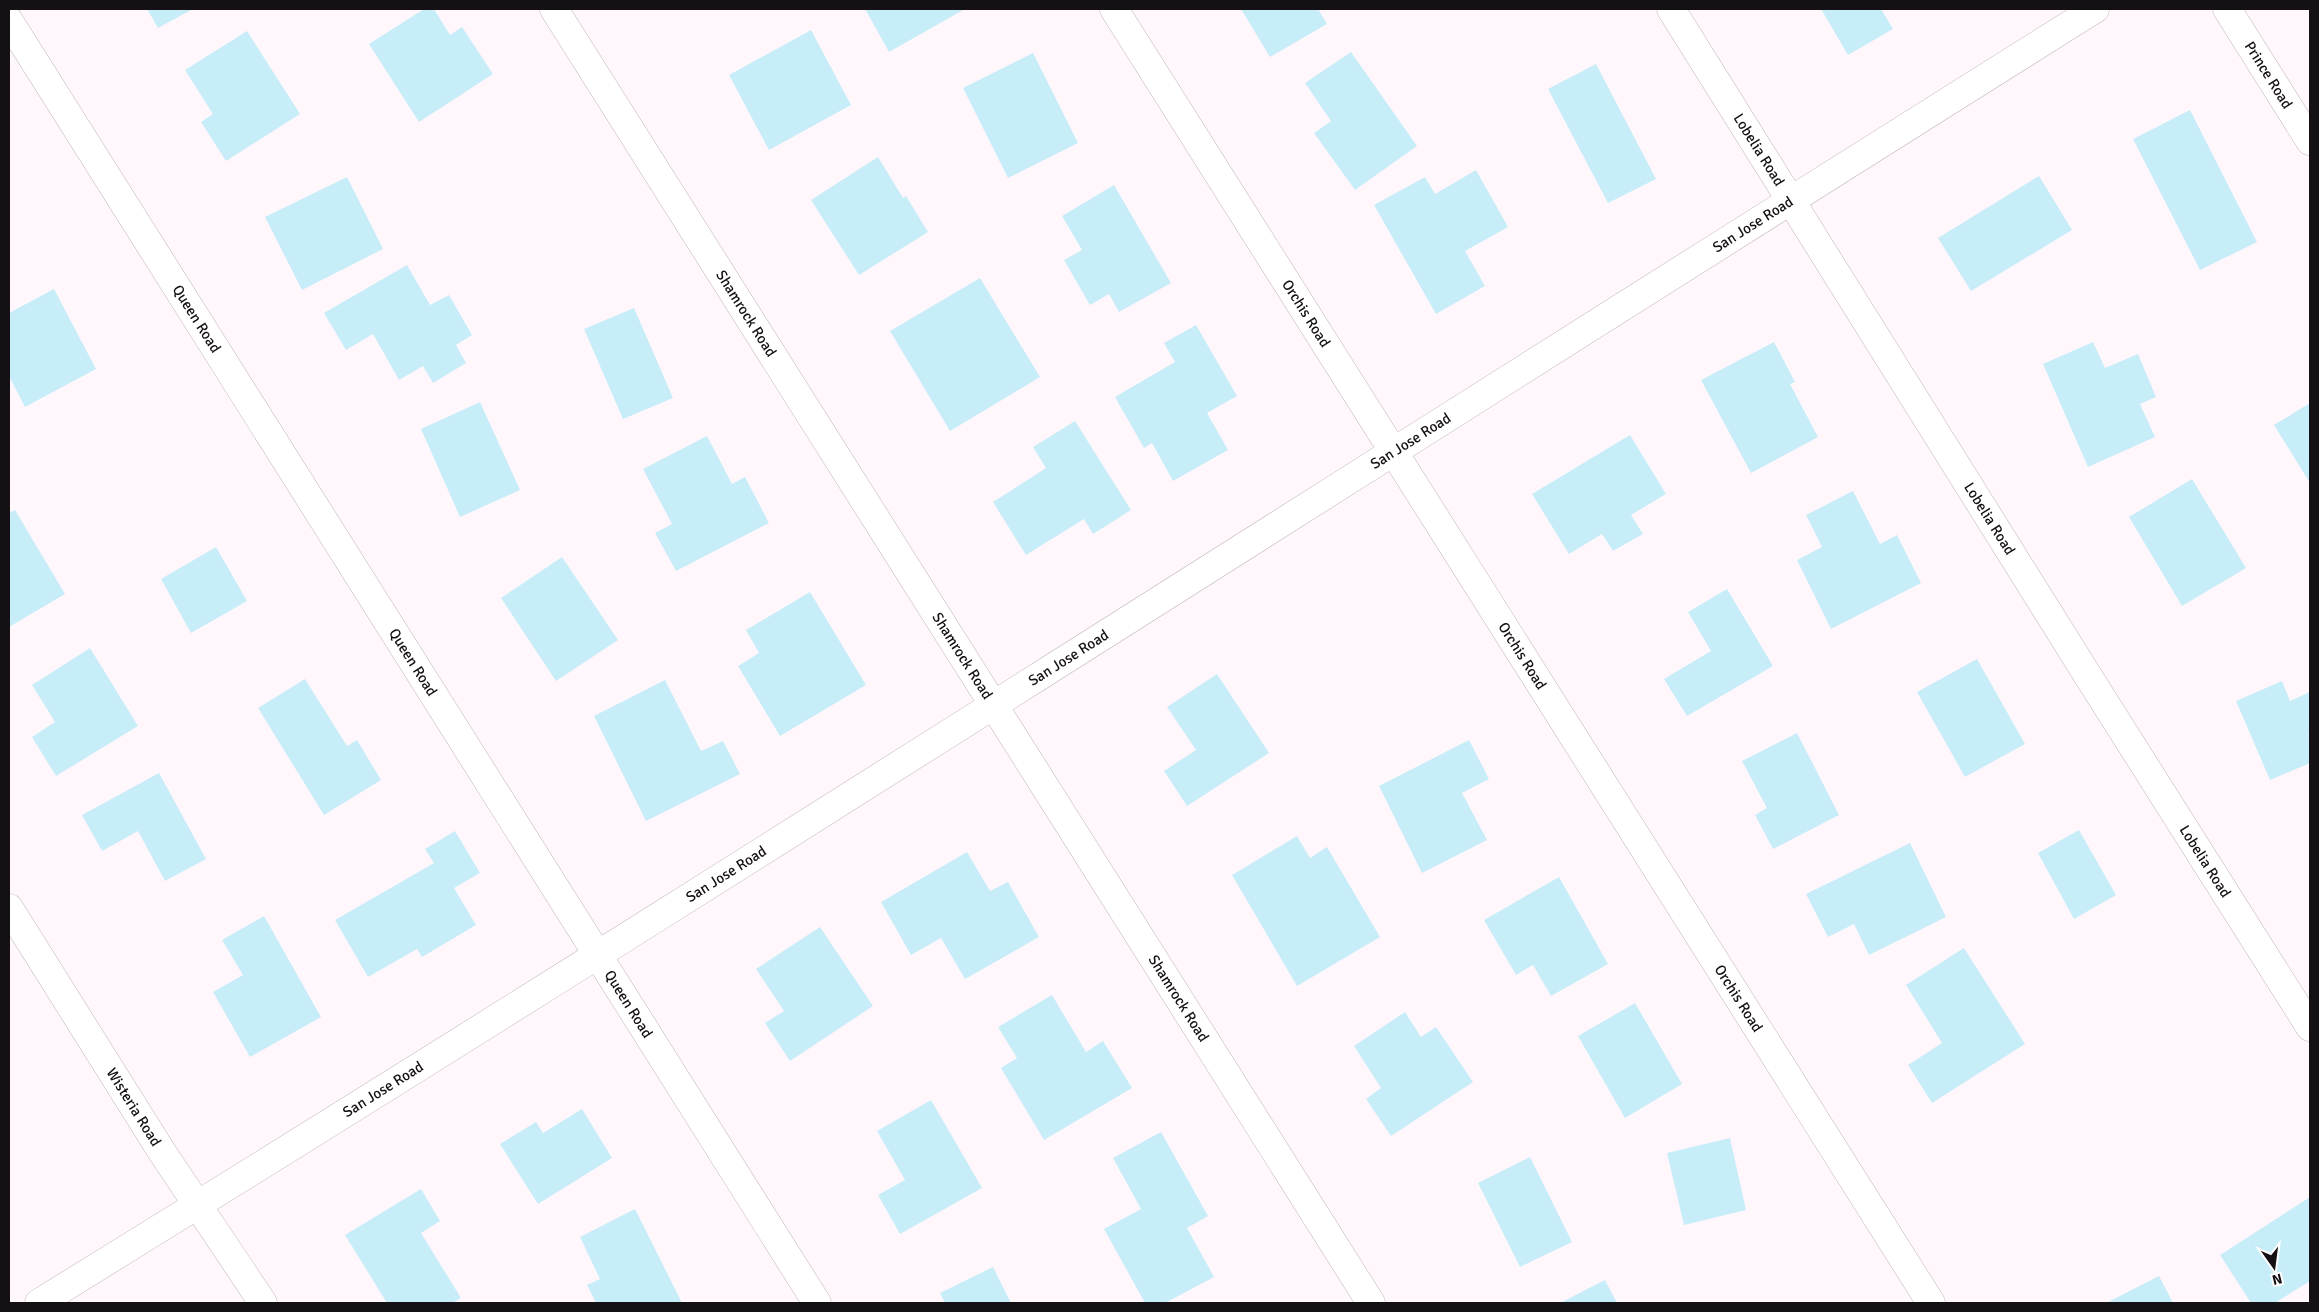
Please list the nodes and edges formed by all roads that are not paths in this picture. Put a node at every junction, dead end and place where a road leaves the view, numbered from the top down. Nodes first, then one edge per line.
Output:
1 (554, 9) edge
2 (1114, 9) edge
3 (1671, 9) edge
4 (2095, 9) edge
5 (2227, 9) edge
6 (9, 20) edge
7 (2310, 141) edge
8 (1792, 199) junction
9 (1393, 450) junction
10 (993, 704) junction
11 (9, 908) edge
12 (599, 954) junction
13 (2310, 1027) edge
14 (198, 1205) junction
15 (38, 1303) edge
16 (263, 1303) edge
17 (817, 1303) edge
18 (1371, 1303) edge
19 (1931, 1303) edge

1 - 10 street, Shamrock Road
2 - 9 street, Orchis Road
3 - 8 street, Lobelia Road
4 - 8 street, San Jose Road
5 - 7 street, Prince Road
6 - 12 street, Queen Road
8 - 9 street, San Jose Road
8 - 13 street, Lobelia Road
9 - 10 street, San Jose Road
9 - 19 street, Orchis Road
10 - 12 street, San Jose Road
10 - 18 street, Shamrock Road
11 - 14 street, Wisteria Road
12 - 14 street, San Jose Road
12 - 17 street, Queen Road
14 - 15 street, San Jose Road
14 - 16 street, Wisteria Road

